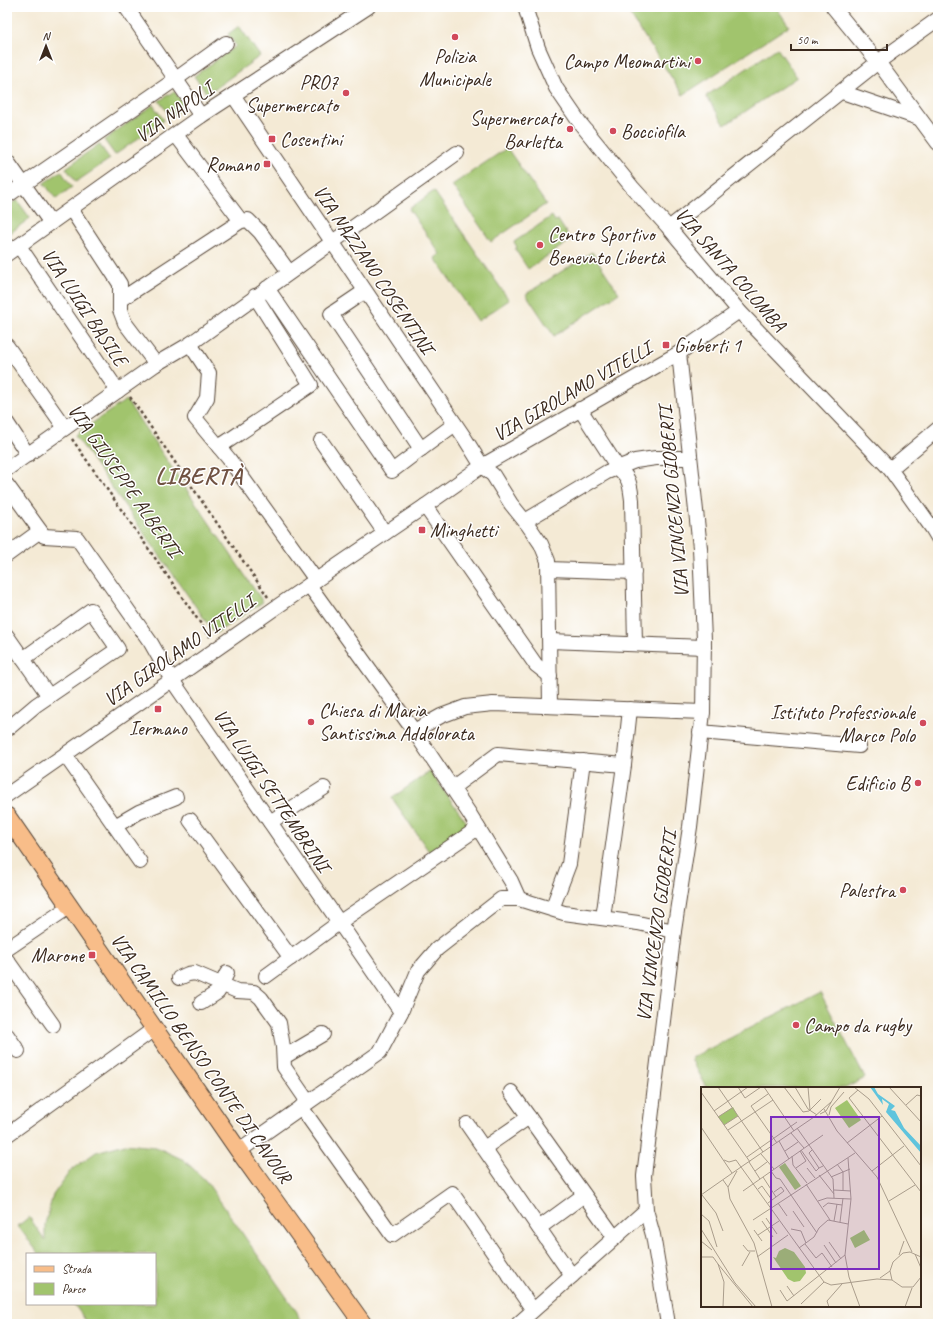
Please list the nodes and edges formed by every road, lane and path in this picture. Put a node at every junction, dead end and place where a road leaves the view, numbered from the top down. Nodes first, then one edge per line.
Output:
1 (126, 7) edge
2 (368, 7) edge
3 (525, 7) edge
4 (833, 7) edge
5 (938, 19) edge
6 (226, 43) dead end
7 (878, 62) junction
8 (176, 80) junction
9 (842, 92) junction
10 (233, 95) junction
11 (201, 116) junction
12 (918, 118) junction
13 (176, 134) junction
14 (938, 143) edge
15 (457, 153) dead end
16 (7, 161) edge
17 (24, 185) junction
18 (7, 196) edge
19 (71, 209) junction
20 (241, 221) junction
21 (51, 223) junction
22 (670, 228) junction
23 (332, 243) junction
24 (19, 246) junction
25 (7, 254) edge
26 (289, 272) junction
27 (365, 291) junction
28 (261, 292) junction
29 (120, 300) junction
30 (739, 311) junction
31 (190, 344) junction
32 (7, 346) edge
33 (678, 353) junction
34 (156, 364) junction
35 (121, 389) junction
36 (580, 409) junction
37 (7, 423) edge
38 (455, 424) junction
39 (65, 428) junction
40 (938, 429) edge
41 (321, 441) dead end
42 (219, 447) junction
43 (421, 449) junction
44 (28, 455) junction
45 (690, 458) junction
46 (482, 466) junction
47 (618, 468) junction
48 (7, 469) edge
49 (890, 469) junction
50 (7, 485) edge
51 (425, 506) junction
52 (525, 520) junction
53 (40, 531) junction
54 (385, 533) junction
55 (938, 538) edge
56 (7, 555) edge
57 (549, 569) junction
58 (634, 572) junction
59 (313, 582) junction
60 (268, 598) dead end
61 (7, 636) edge
62 (210, 637) dead end
63 (550, 641) junction
64 (635, 644) junction
65 (704, 647) junction
66 (24, 659) junction
67 (550, 676) junction
68 (172, 680) junction
69 (49, 696) junction
70 (550, 706) junction
71 (630, 709) junction
72 (702, 712) junction
73 (8, 726) edge
74 (414, 731) junction
75 (700, 732) junction
76 (859, 746) dead end
77 (65, 755) junction
78 (583, 761) junction
79 (624, 765) junction
80 (324, 788) dead end
81 (452, 788) junction
82 (7, 795) edge
83 (176, 797) dead end
84 (7, 816) edge
85 (190, 820) dead end
86 (270, 822) junction
87 (115, 826) junction
88 (478, 828) junction
89 (140, 862) dead end
90 (519, 899) junction
91 (69, 907) junction
92 (552, 909) junction
93 (603, 918) junction
94 (340, 922) junction
95 (674, 931) junction
96 (7, 949) edge
97 (291, 958) junction
98 (7, 960) edge
99 (266, 976) dead end
100 (179, 978) dead end
101 (224, 978) junction
102 (201, 1003) dead end
103 (401, 1012) junction
104 (53, 1025) dead end
105 (154, 1029) junction
106 (323, 1034) dead end
107 (7, 1035) edge
108 (18, 1051) dead end
109 (284, 1057) junction
110 (511, 1092) dead end
111 (305, 1104) junction
112 (529, 1118) junction
113 (467, 1124) dead end
114 (7, 1135) edge
115 (484, 1148) junction
116 (240, 1151) junction
117 (584, 1195) junction
118 (646, 1210) junction
119 (539, 1228) junction
120 (615, 1238) junction
121 (572, 1276) junction
122 (533, 1310) junction
123 (363, 1324) edge
124 (518, 1324) edge
125 (668, 1324) edge

1 - 8 street
2 - 10 street, VIA NAPOLI
3 - 22 street, VIA SANTA COLOMBA
4 - 7 street
5 - 7 street
6 - 8 street, VIA NAPOLI
7 - 9 street
7 - 12 street
8 - 11 street
8 - 17 street, VIA NAPOLI
9 - 12 street
9 - 22 street
10 - 11 street, VIA NAPOLI
10 - 23 street, VIA NAZZANO COSENTINI
11 - 13 street, VIA NAPOLI
12 - 14 street
13 - 19 street, VIA NAPOLI
13 - 20 street
15 - 23 street
16 - 17 street
17 - 18 street, VIA NAPOLI
17 - 21 street
19 - 21 street, VIA NAPOLI
19 - 29 street
20 - 26 street
20 - 29 street
21 - 24 street, VIA NAPOLI
22 - 30 street, VIA SANTA COLOMBA
23 - 26 street
23 - 27 street, VIA NAZZANO COSENTINI
24 - 25 street, VIA NAPOLI
24 - 35 street, VIA LUIGI BASILE
26 - 28 street
27 - 38 street, VIA NAZZANO COSENTINI
27 - 43 street
28 - 31 street
28 - 42 street
28 - 43 street
29 - 34 street
30 - 33 street, VIA GIROLAMO VITELLI
30 - 49 street, VIA SANTA COLOMBA
31 - 34 street
31 - 42 street
32 - 39 street, VIA GIUSEPPE ALBERTI
33 - 36 street, VIA GIROLAMO VITELLI
33 - 45 street, VIA VINCENZO GIOBERTI
34 - 35 street
35 - 39 street
35 - 60 path, VIA LUIGI BASILE
36 - 46 street, VIA GIROLAMO VITELLI
36 - 47 street, VIA VINCENZO GIOBERTI
37 - 44 street
38 - 43 street
38 - 46 street, VIA NAZZANO COSENTINI
39 - 44 street
39 - 62 path, VIA GIUSEPPE ALBERTI
40 - 49 street
41 - 54 street
42 - 59 street
44 - 48 street
45 - 47 street
45 - 65 street, VIA VINCENZO GIOBERTI
46 - 51 street, VIA GIROLAMO VITELLI
46 - 52 street, VIA NAZZANO COSENTINI
47 - 52 street
47 - 58 street, VIA VINCENZO GIOBERTI
49 - 55 street, VIA SANTA COLOMBA
50 - 53 street
51 - 54 street, VIA GIROLAMO VITELLI
51 - 67 street
52 - 57 street, VIA NAZZANO COSENTINI
53 - 56 street
53 - 68 street, VIA LUIGI SETTEMBRINI
54 - 59 street, VIA GIROLAMO VITELLI
57 - 58 street
57 - 63 street, VIA NAZZANO COSENTINI
58 - 64 street, VIA VINCENZO GIOBERTI
59 - 68 street, VIA GIROLAMO VITELLI
59 - 74 street
61 - 66 street
63 - 64 street
63 - 67 street, VIA NAZZANO COSENTINI
64 - 65 street
65 - 72 street, VIA VINCENZO GIOBERTI
66 - 69 street
66 - 69 street, VIA GIROLAMO VITELLI
67 - 70 street, VIA NAZZANO COSENTINI
68 - 77 street, VIA GIROLAMO VITELLI
68 - 86 street, VIA LUIGI SETTEMBRINI
69 - 73 street, VIA GIROLAMO VITELLI
70 - 71 street
70 - 74 street
71 - 72 street
71 - 79 street
72 - 75 street, VIA VINCENZO GIOBERTI
74 - 81 street
75 - 76 street
75 - 95 street, VIA VINCENZO GIOBERTI
77 - 82 street, VIA GIROLAMO VITELLI
77 - 87 street
78 - 79 street
78 - 81 street
78 - 92 street
79 - 93 street
80 - 86 street
81 - 88 street
83 - 87 street
84 - 91 main road, VIA CAMILLO BENSO CONTE DI CAVOUR
85 - 97 street
86 - 94 street, VIA LUIGI SETTEMBRINI
87 - 89 street
88 - 90 street
88 - 94 street
90 - 92 street
90 - 103 street
91 - 96 street
91 - 105 main road, VIA CAMILLO BENSO CONTE DI CAVOUR
92 - 93 street
93 - 95 street
94 - 97 street
94 - 103 street, VIA LUIGI SETTEMBRINI
95 - 118 street, VIA VINCENZO GIOBERTI
97 - 99 street
98 - 104 street
100 - 101 street
101 - 102 street
101 - 109 street
103 - 111 street
105 - 114 street
105 - 116 main road, VIA CAMILLO BENSO CONTE DI CAVOUR
106 - 109 street
107 - 108 street
109 - 111 street
110 - 112 street
111 - 116 street
111 - 122 street
112 - 115 street
112 - 117 street
113 - 115 street
115 - 119 street
116 - 123 main road, VIA CAMILLO BENSO CONTE DI CAVOUR
117 - 119 street
117 - 120 street
118 - 120 street
118 - 125 street, VIA VINCENZO GIOBERTI
119 - 121 street
120 - 121 street
121 - 122 street
122 - 124 street

